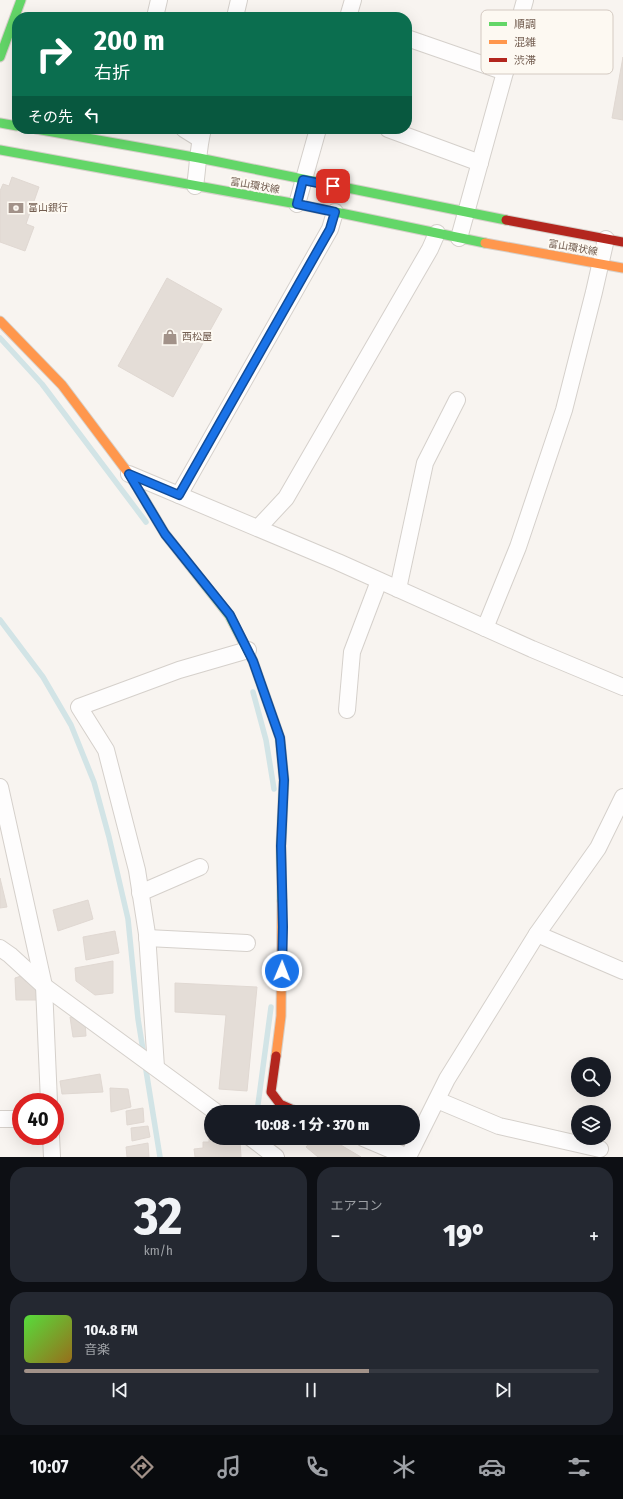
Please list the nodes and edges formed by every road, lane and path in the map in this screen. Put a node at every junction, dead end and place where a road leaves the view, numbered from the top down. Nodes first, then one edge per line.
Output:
1 (21, 0) edge
2 (160, 0) edge
3 (240, 0) edge
4 (353, 0) edge
5 (524, 0) edge
6 (521, 10) edge
7 (18, 12) edge
8 (156, 12) edge
9 (236, 12) edge
10 (349, 12) edge
11 (12, 35) edge
12 (412, 40) edge
13 (0, 57) edge
14 (481, 64) edge
15 (504, 74) edge
16 (0, 123) edge
17 (12, 125) edge
18 (64, 134) edge
19 (202, 134) edge
20 (317, 134) edge
21 (402, 134) edge
22 (0, 150) edge
23 (199, 158) junction
24 (480, 163) junction
25 (303, 180) junction
26 (195, 186) junction
27 (297, 204) junction
28 (335, 212) junction
29 (467, 213) junction
30 (437, 233) junction
31 (459, 238) junction
32 (606, 239) junction
33 (623, 242) edge
34 (600, 264) junction
35 (623, 268) edge
36 (0, 321) edge
37 (457, 400) dead end
38 (129, 474) junction
39 (179, 495) junction
40 (258, 528) junction
41 (379, 580) junction
42 (398, 589) junction
43 (485, 628) junction
44 (242, 652) junction
45 (623, 687) edge
46 (347, 710) dead end
47 (0, 787) edge
48 (623, 797) edge
49 (200, 868) dead end
50 (140, 893) junction
51 (537, 934) junction
52 (147, 938) junction
53 (247, 943) dead end
54 (0, 948) edge
55 (623, 971) edge
56 (44, 986) junction
57 (156, 1067) junction
58 (49, 1093) edge
59 (436, 1100) junction
60 (207, 1105) edge
61 (282, 1105) edge
62 (0, 1119) edge
63 (12, 1119) edge
64 (51, 1145) edge
65 (260, 1145) edge
66 (379, 1145) edge
67 (600, 1149) dead end
68 (274, 1156) edge
69 (52, 1157) edge
70 (408, 1157) edge

1 - 7 main road
2 - 8 street
3 - 9 street
4 - 10 street
5 - 6 street
11 - 13 main road
12 - 14 street
15 - 24 street
16 - 17 main road
18 - 23 main road, 富山環状線
19 - 23 street
20 - 25 street
21 - 24 street
22 - 26 main road, 富山環状線
23 - 25 main road, 富山環状線
23 - 26 street
24 - 29 street
25 - 27 street
25 - 29 main road, 富山環状線
26 - 27 main road, 富山環状線
27 - 28 main road, 富山環状線
28 - 30 main road, 富山環状線
28 - 39 street
29 - 31 street
29 - 32 main road, 富山環状線
30 - 31 main road, 富山環状線
30 - 40 street
31 - 34 main road, 富山環状線
32 - 33 main road, 富山環状線
32 - 34 street
34 - 35 main road, 富山環状線
34 - 43 street
36 - 38 main road
37 - 42 street
38 - 39 street
38 - 44 main road
39 - 40 street
40 - 41 street
41 - 42 street
41 - 46 street
42 - 43 street
43 - 45 street
44 - 50 street
44 - 61 main road
47 - 56 street
48 - 51 street
49 - 50 street
50 - 52 street
51 - 55 street
51 - 59 street
52 - 53 street
52 - 57 street
54 - 56 street
56 - 57 street
56 - 58 street
57 - 60 street
59 - 67 street
59 - 70 street
62 - 63 street
64 - 69 street
65 - 68 street
66 - 70 street

